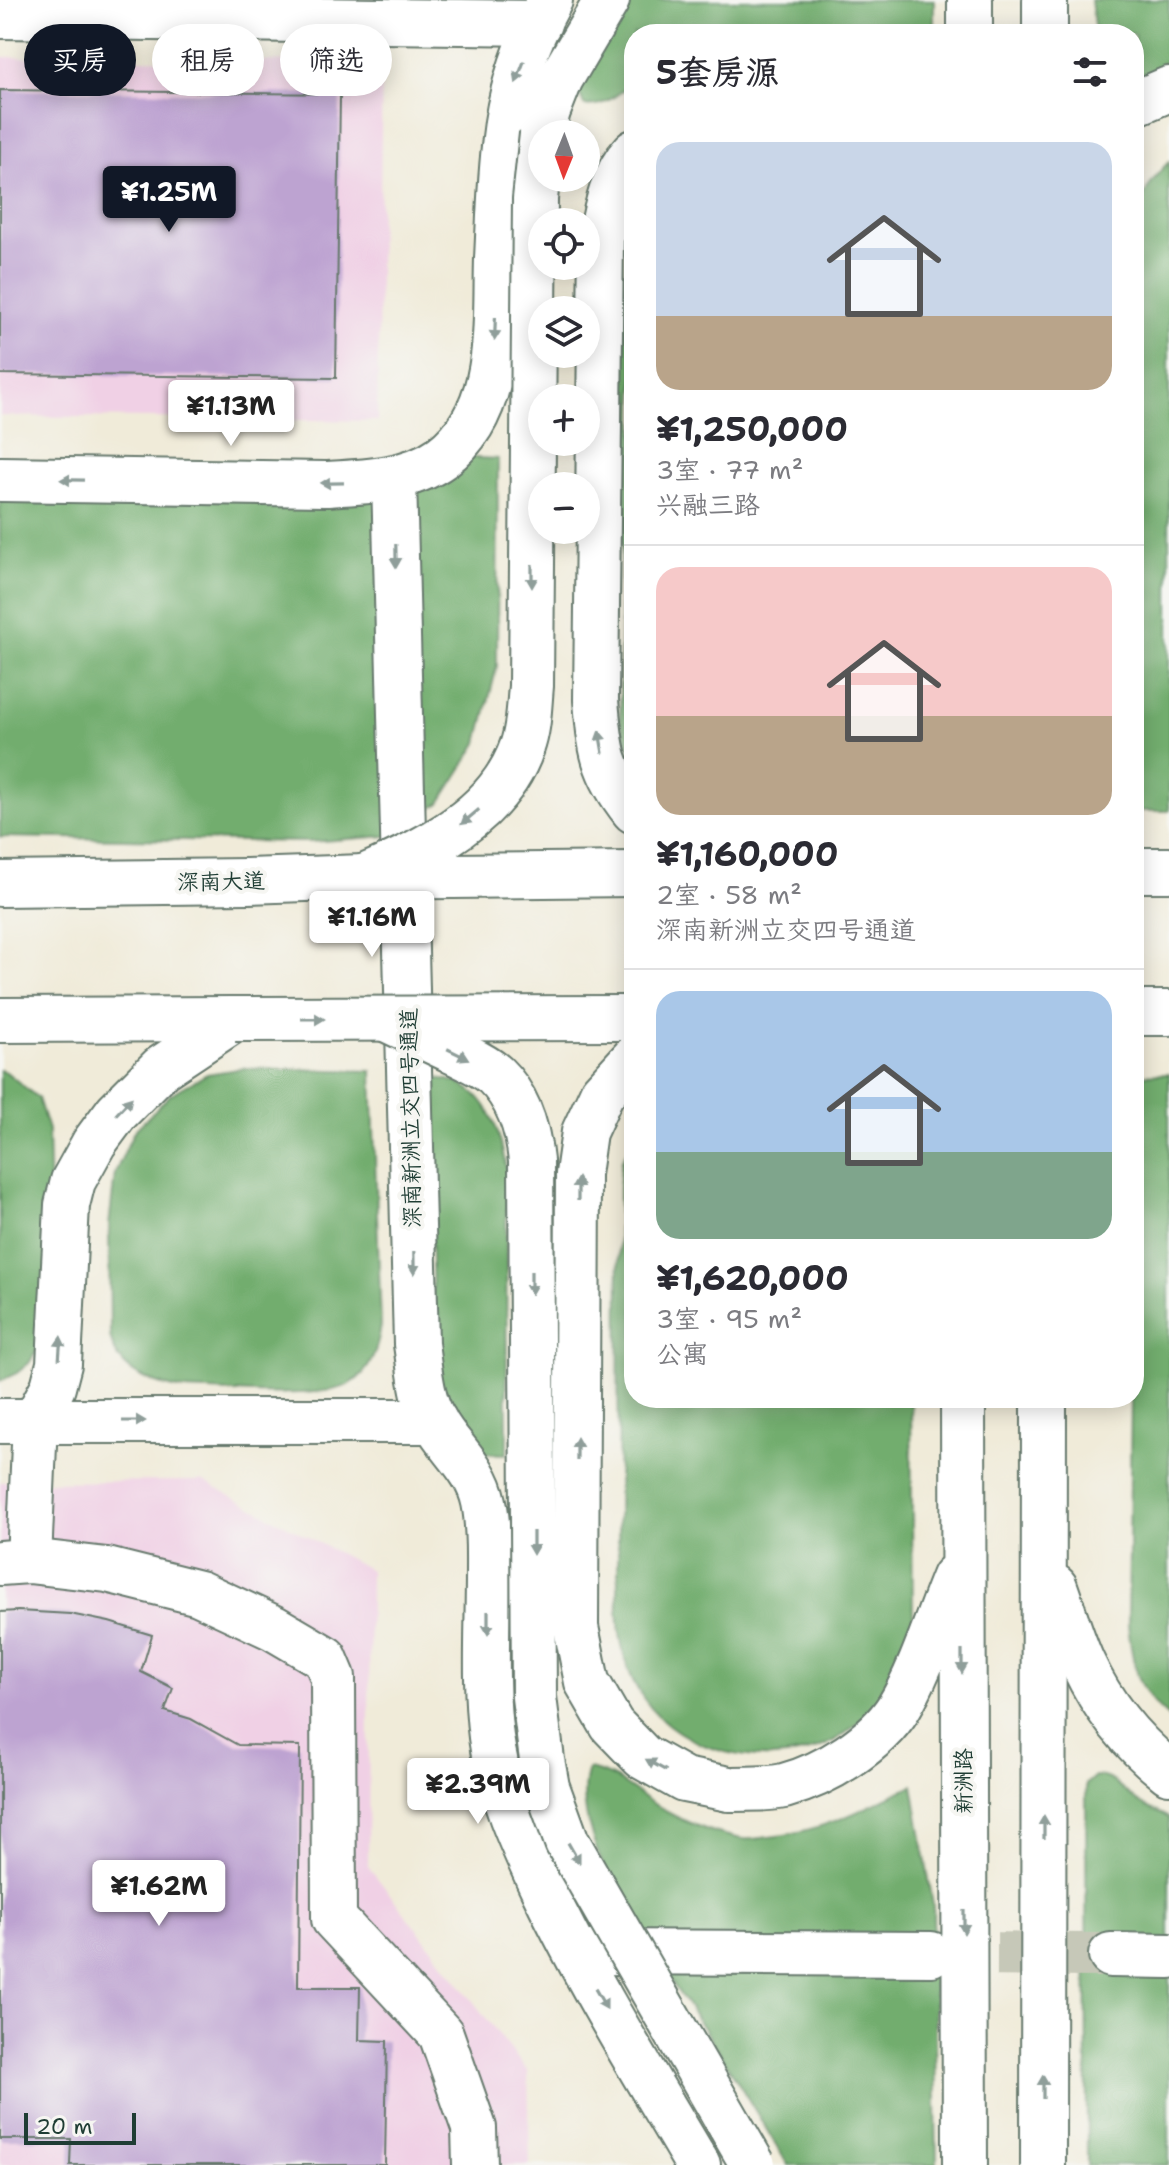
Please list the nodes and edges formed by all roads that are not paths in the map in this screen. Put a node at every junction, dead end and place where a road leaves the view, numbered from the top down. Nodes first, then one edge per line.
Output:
1 (607, 0) edge
2 (970, 0) edge
3 (1045, 0) edge
4 (354, 10) edge
5 (545, 11) edge
6 (0, 16) edge
7 (970, 24) edge
8 (1045, 24) edge
9 (1169, 89) edge
10 (1144, 100) edge
11 (546, 120) edge
12 (624, 168) edge
13 (536, 192) edge
14 (394, 478) junction
15 (0, 479) edge
16 (624, 799) edge
17 (1144, 870) edge
18 (1169, 870) edge
19 (624, 874) edge
20 (364, 877) junction
21 (0, 884) edge
22 (1144, 1013) edge
23 (1169, 1013) edge
24 (624, 1018) edge
25 (235, 1019) junction
26 (0, 1020) edge
27 (388, 1020) junction
28 (624, 1069) edge
29 (963, 1408) edge
30 (1044, 1408) edge
31 (18, 1421) edge
32 (435, 1421) junction
33 (1044, 1555) junction
34 (962, 1556) junction
35 (15, 1562) edge
36 (1169, 1772) edge
37 (573, 1952) junction
38 (931, 1954) tunnel mouth
39 (1111, 1955) tunnel mouth
40 (1169, 1956) edge
41 (475, 2165) edge
42 (698, 2165) edge
43 (753, 2165) edge
44 (965, 2165) edge
45 (1043, 2165) edge

1 - 11 main road
2 - 7 main road
3 - 8 main road
4 - 5 main road
4 - 6 main road
5 -> 14 main road
9 - 10 main road
16 -> 12 main road
13 -> 20 main road, bridge
14 -> 15 main road
14 -> 32 main road, 深南新洲立交四号通道
17 - 18 main road
19 - 20 main road, 深南大道, bridge
20 - 21 main road, 深南大道, bridge
22 - 23 main road
24 - 27 main road, bridge
25 - 26 main road
25 -> 27 main road, bridge
31 -> 25 main road
27 -> 43 main road, bridge
34 -> 28 main road, bridge
29 - 34 main road, 新洲路
30 - 33 main road
31 -> 32 main road
31 - 35 main road
32 -> 37 main road, 深南新洲立交四号通道
33 - 36 main road
45 -> 33 main road
34 -> 44 main road, 新洲路
35 - 41 main road
37 - 38 main road
37 -> 42 main road, 深南新洲立交四号通道
39 - 40 main road

